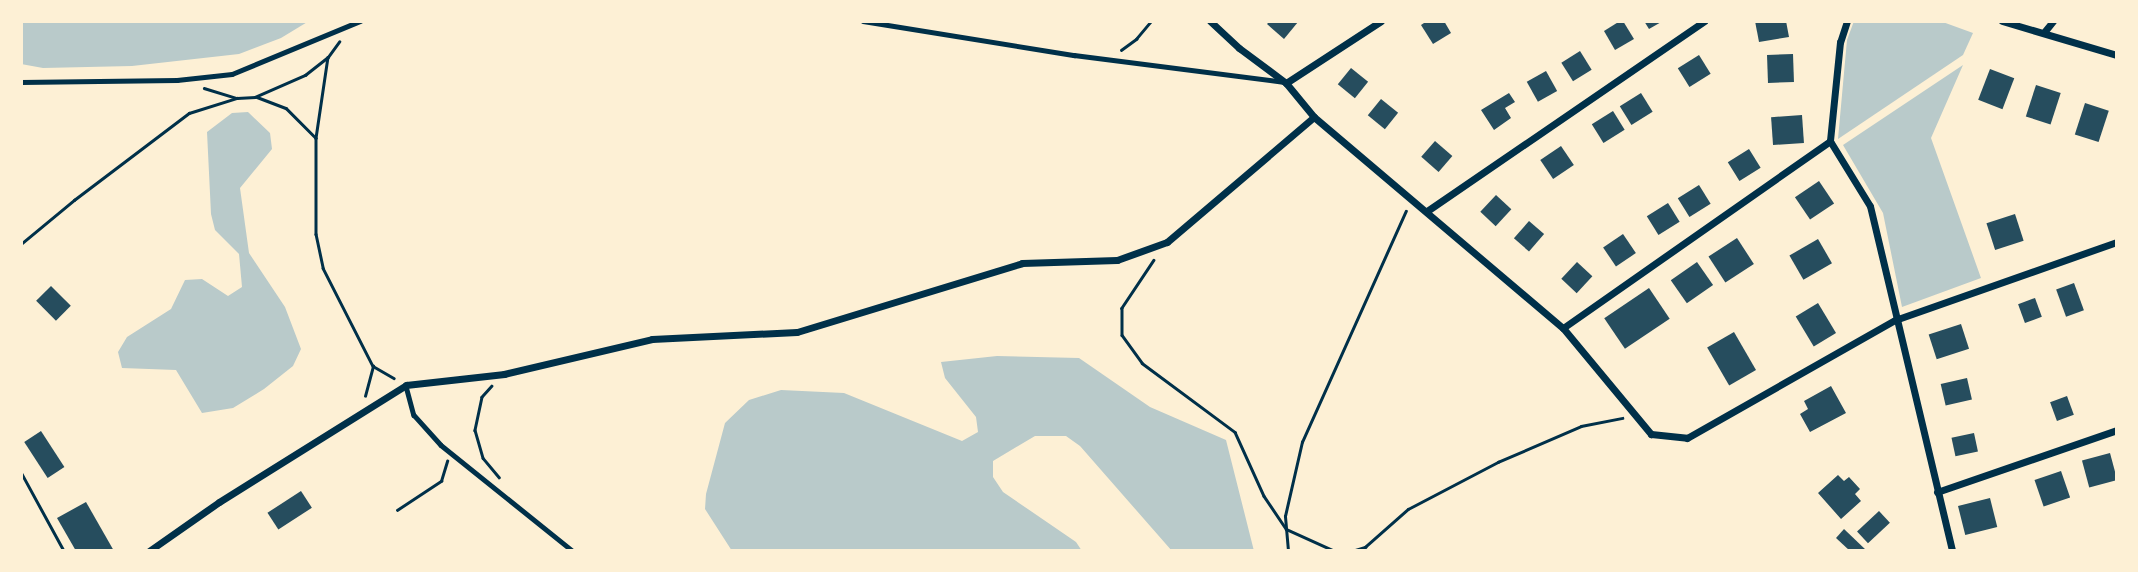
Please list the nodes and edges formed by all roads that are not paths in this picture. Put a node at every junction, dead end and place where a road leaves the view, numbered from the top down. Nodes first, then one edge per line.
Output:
1 (360, 21) edge
2 (863, 21) edge
3 (1210, 21) edge
4 (1381, 21) edge
5 (1704, 21) edge
6 (1847, 21) edge
7 (2003, 21) edge
8 (2053, 21) edge
9 (2045, 31) junction
10 (2117, 55) edge
11 (21, 82) edge
12 (1286, 83) junction
13 (1314, 117) junction
14 (1830, 141) junction
15 (1427, 211) junction
16 (2117, 242) edge
17 (1895, 320) junction
18 (1563, 328) junction
19 (406, 385) junction
20 (2117, 430) edge
21 (1937, 492) junction
22 (149, 551) edge
23 (573, 551) edge
24 (1952, 551) edge

1 - 11 lane
2 - 12 lane
3 - 12 street
4 - 12 street
5 - 15 street
6 - 14 street
7 - 9 street
8 - 9 street
9 - 10 street
12 - 13 street
13 - 15 street
13 - 19 street
14 - 17 street
14 - 18 street
15 - 18 street
16 - 17 street
17 - 18 street
17 - 21 street
19 - 22 street
19 - 23 lane
20 - 21 street
21 - 24 street

